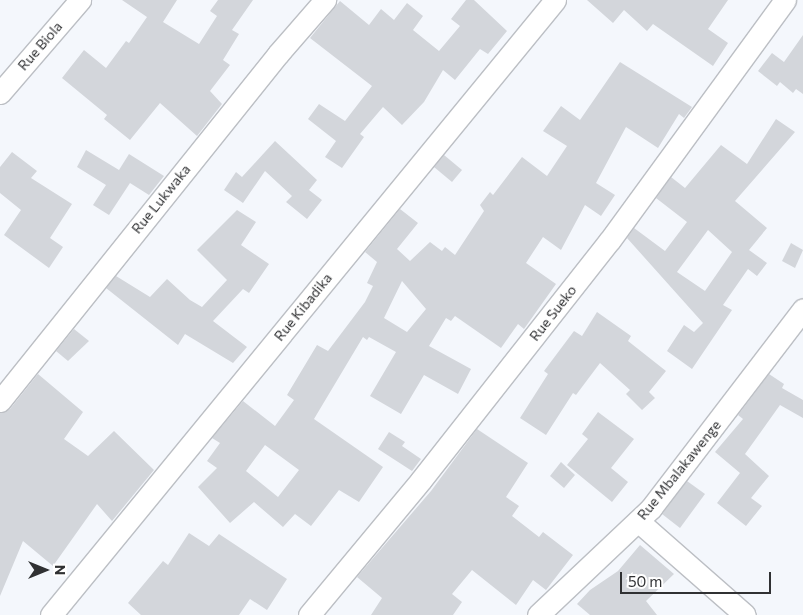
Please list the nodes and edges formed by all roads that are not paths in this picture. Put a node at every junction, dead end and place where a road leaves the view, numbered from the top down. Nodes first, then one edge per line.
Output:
1 (80, 0) edge
2 (325, 0) edge
3 (555, 0) edge
4 (784, 0) edge
5 (0, 93) edge
6 (803, 309) edge
7 (0, 401) edge
8 (638, 521) junction
9 (51, 615) edge
10 (309, 615) edge
11 (538, 615) edge
12 (745, 615) edge

1 - 5 street, Rue Biola
2 - 7 street, Rue Lukwaka
3 - 9 street, Rue Kibadika
4 - 10 street, Rue Sueko
6 - 8 street, Rue Mbalakawenge
8 - 11 street, Rue Mbalakawenge
8 - 12 street

